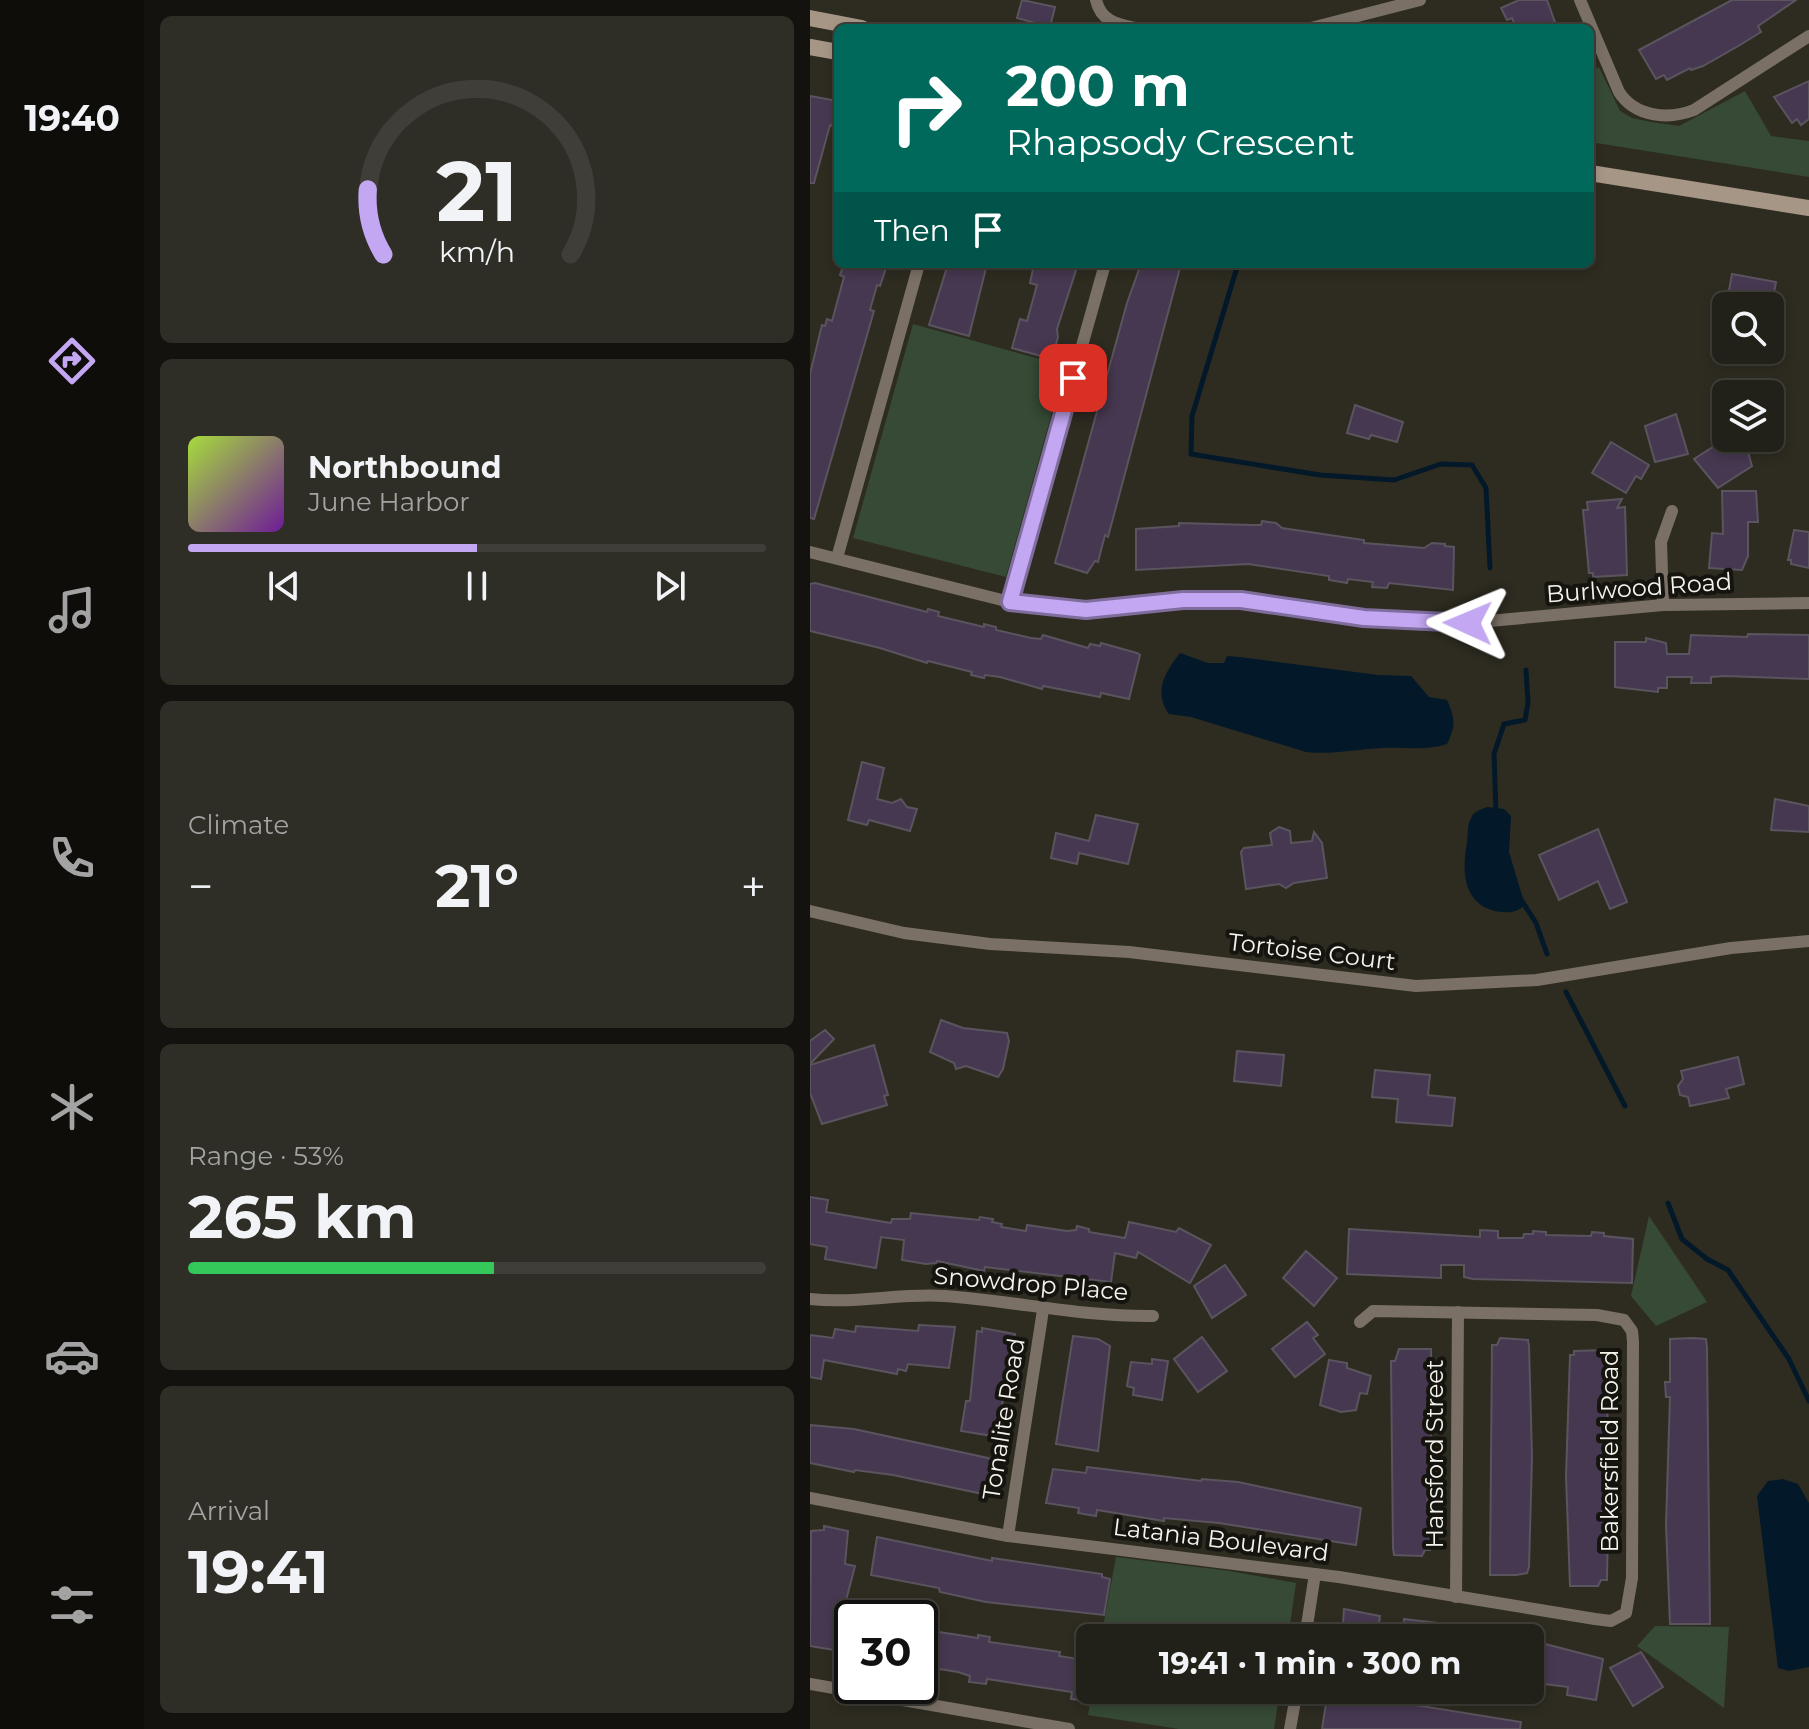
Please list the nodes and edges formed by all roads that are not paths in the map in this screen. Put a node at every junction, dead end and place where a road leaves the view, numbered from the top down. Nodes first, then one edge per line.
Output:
1 (1096, 0) edge
2 (1420, 0) edge
3 (1580, 0) edge
4 (810, 18) edge
5 (841, 24) edge
6 (1121, 24) edge
7 (1327, 24) edge
8 (1590, 24) edge
9 (1594, 33) edge
10 (1809, 36) edge
11 (810, 47) edge
12 (834, 51) edge
13 (1594, 174) edge
14 (1809, 208) edge
15 (918, 268) edge
16 (1104, 268) edge
17 (1672, 511) dead end
18 (810, 552) edge
19 (837, 558) junction
20 (1010, 602) junction
21 (1809, 603) edge
22 (1663, 605) junction
23 (810, 911) edge
24 (1809, 941) edge
25 (810, 1299) edge
26 (1043, 1310) junction
27 (1458, 1312) junction
28 (1153, 1316) dead end
29 (1360, 1322) dead end
30 (810, 1498) edge
31 (1008, 1536) junction
32 (1315, 1574) junction
33 (1456, 1597) junction
34 (1626, 1613) joint
35 (1307, 1624) edge
36 (810, 1684) edge
37 (1294, 1704) edge
38 (1069, 1729) edge
39 (1290, 1729) edge

1 - 6 street
2 - 7 street
3 - 8 street
4 - 5 main road
9 - 10 street
11 - 12 main road
13 - 14 main road
15 - 19 street
16 - 20 street
17 - 22 street
18 - 19 street, Burlwood Road
19 - 20 street, Burlwood Road
20 - 22 street, Burlwood Road
21 - 22 street, Burlwood Road
23 - 24 street, Tortoise Court
25 - 26 street, Snowdrop Place
26 - 28 street, Snowdrop Place
26 - 31 street, Tonalite Road
27 - 29 street, Bakersfield Road
27 - 33 street, Hansford Street
27 - 34 street, Bakersfield Road
30 - 31 street, Latania Boulevard
31 - 32 street, Latania Boulevard
32 - 33 street, Latania Boulevard
32 - 35 street
33 - 34 street, Latania Boulevard
36 - 38 street
37 - 39 street

